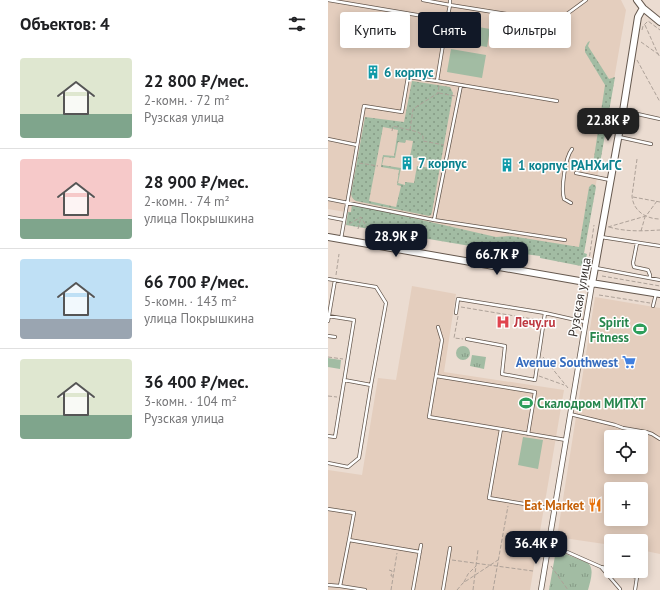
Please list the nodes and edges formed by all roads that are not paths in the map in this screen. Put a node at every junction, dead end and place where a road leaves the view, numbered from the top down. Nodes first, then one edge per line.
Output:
1 (328, 0) edge
2 (423, 0) edge
3 (450, 0) edge
4 (586, 0) edge
5 (637, 0) edge
6 (450, 4) junction
7 (643, 8) junction
8 (448, 12) edge
9 (418, 15) edge
10 (660, 22) edge
11 (443, 48) edge
12 (439, 81) junction
13 (461, 85) junction
14 (557, 101) dead end
15 (623, 111) junction
16 (660, 119) edge
17 (618, 137) junction
18 (328, 139) edge
19 (357, 144) junction
20 (651, 144) dead end
21 (572, 149) dead end
22 (576, 173) dead end
23 (610, 180) junction
24 (328, 198) edge
25 (347, 202) junction
26 (571, 203) dead end
27 (328, 217) edge
28 (344, 220) junction
29 (434, 220) junction
30 (328, 237) edge
31 (600, 237) junction
32 (341, 239) junction
33 (565, 240) dead end
34 (637, 242) junction
35 (660, 246) edge
36 (595, 268) junction
37 (650, 278) junction
38 (328, 279) edge
39 (335, 280) junction
40 (660, 280) edge
41 (592, 284) junction
42 (658, 294) edge
43 (654, 305) road end
44 (457, 312) road end
45 (545, 313) junction
46 (328, 316) edge
47 (328, 321) edge
48 (586, 322) junction
49 (438, 327) dead end
50 (328, 336) edge
51 (335, 337) dead end
52 (467, 339) road end
53 (436, 376) junction
54 (344, 380) junction
55 (371, 385) junction
56 (570, 414) junction
57 (500, 429) junction
58 (528, 434) junction
59 (328, 436) edge
60 (660, 439) edge
61 (566, 440) junction
62 (328, 463) edge
63 (328, 509) edge
64 (554, 509) junction
65 (349, 540) junction
66 (548, 543) junction
67 (421, 546) dead end
68 (450, 548) dead end
69 (420, 552) junction
70 (601, 566) junction
71 (604, 567) edge
72 (637, 578) edge
73 (328, 585) edge
74 (340, 586) junction
75 (366, 590) edge
76 (413, 590) edge
77 (443, 590) edge
78 (541, 590) edge
79 (619, 590) edge
80 (635, 590) edge

1 - 9 lane
2 - 6 lane
3 - 6 lane
4 - 6 lane
5 - 7 main road
6 - 8 lane
7 - 10 main road
7 - 15 main road, Рузская улица
11 - 12 lane
12 - 13 lane
12 - 19 lane
13 - 14 lane
13 - 29 lane
15 - 16 lane
15 - 17 main road, Рузская улица
17 - 20 lane
17 - 23 main road, Рузская улица
18 - 19 lane
19 - 25 lane
21 - 26 lane
22 - 23 lane
23 - 31 main road, Рузская улица
24 - 25 lane
25 - 28 lane
25 - 29 lane
27 - 28 lane
28 - 32 lane
29 - 33 lane
30 - 32 main road
31 - 34 lane
31 - 36 main road, Рузская улица
32 - 41 main road
34 - 35 lane
34 - 37 lane
36 - 37 lane
36 - 41 main road, Рузская улица
37 - 40 lane
38 - 39 lane
39 - 46 lane
39 - 55 lane
41 - 42 main road
41 - 48 street, Рузская улица
42 - 43 lane
44 - 45 lane
45 - 48 lane
45 - 52 lane
46 - 47 lane
46 - 54 lane
48 - 56 street, Рузская улица
49 - 53 lane
50 - 51 lane
53 - 57 lane
53 - 58 lane
54 - 55 lane
54 - 59 lane
55 - 62 lane
56 - 60 lane
56 - 61 street, Рузская улица
57 - 58 lane
57 - 64 lane
58 - 61 lane
61 - 64 street, Рузская улица
63 - 65 lane
64 - 66 street, Рузская улица
65 - 69 lane
65 - 74 lane
66 - 70 lane
66 - 78 street, Рузская улица
67 - 69 lane
68 - 77 lane
69 - 76 lane
70 - 71 lane
70 - 79 lane
72 - 80 lane
73 - 74 lane
74 - 75 lane

